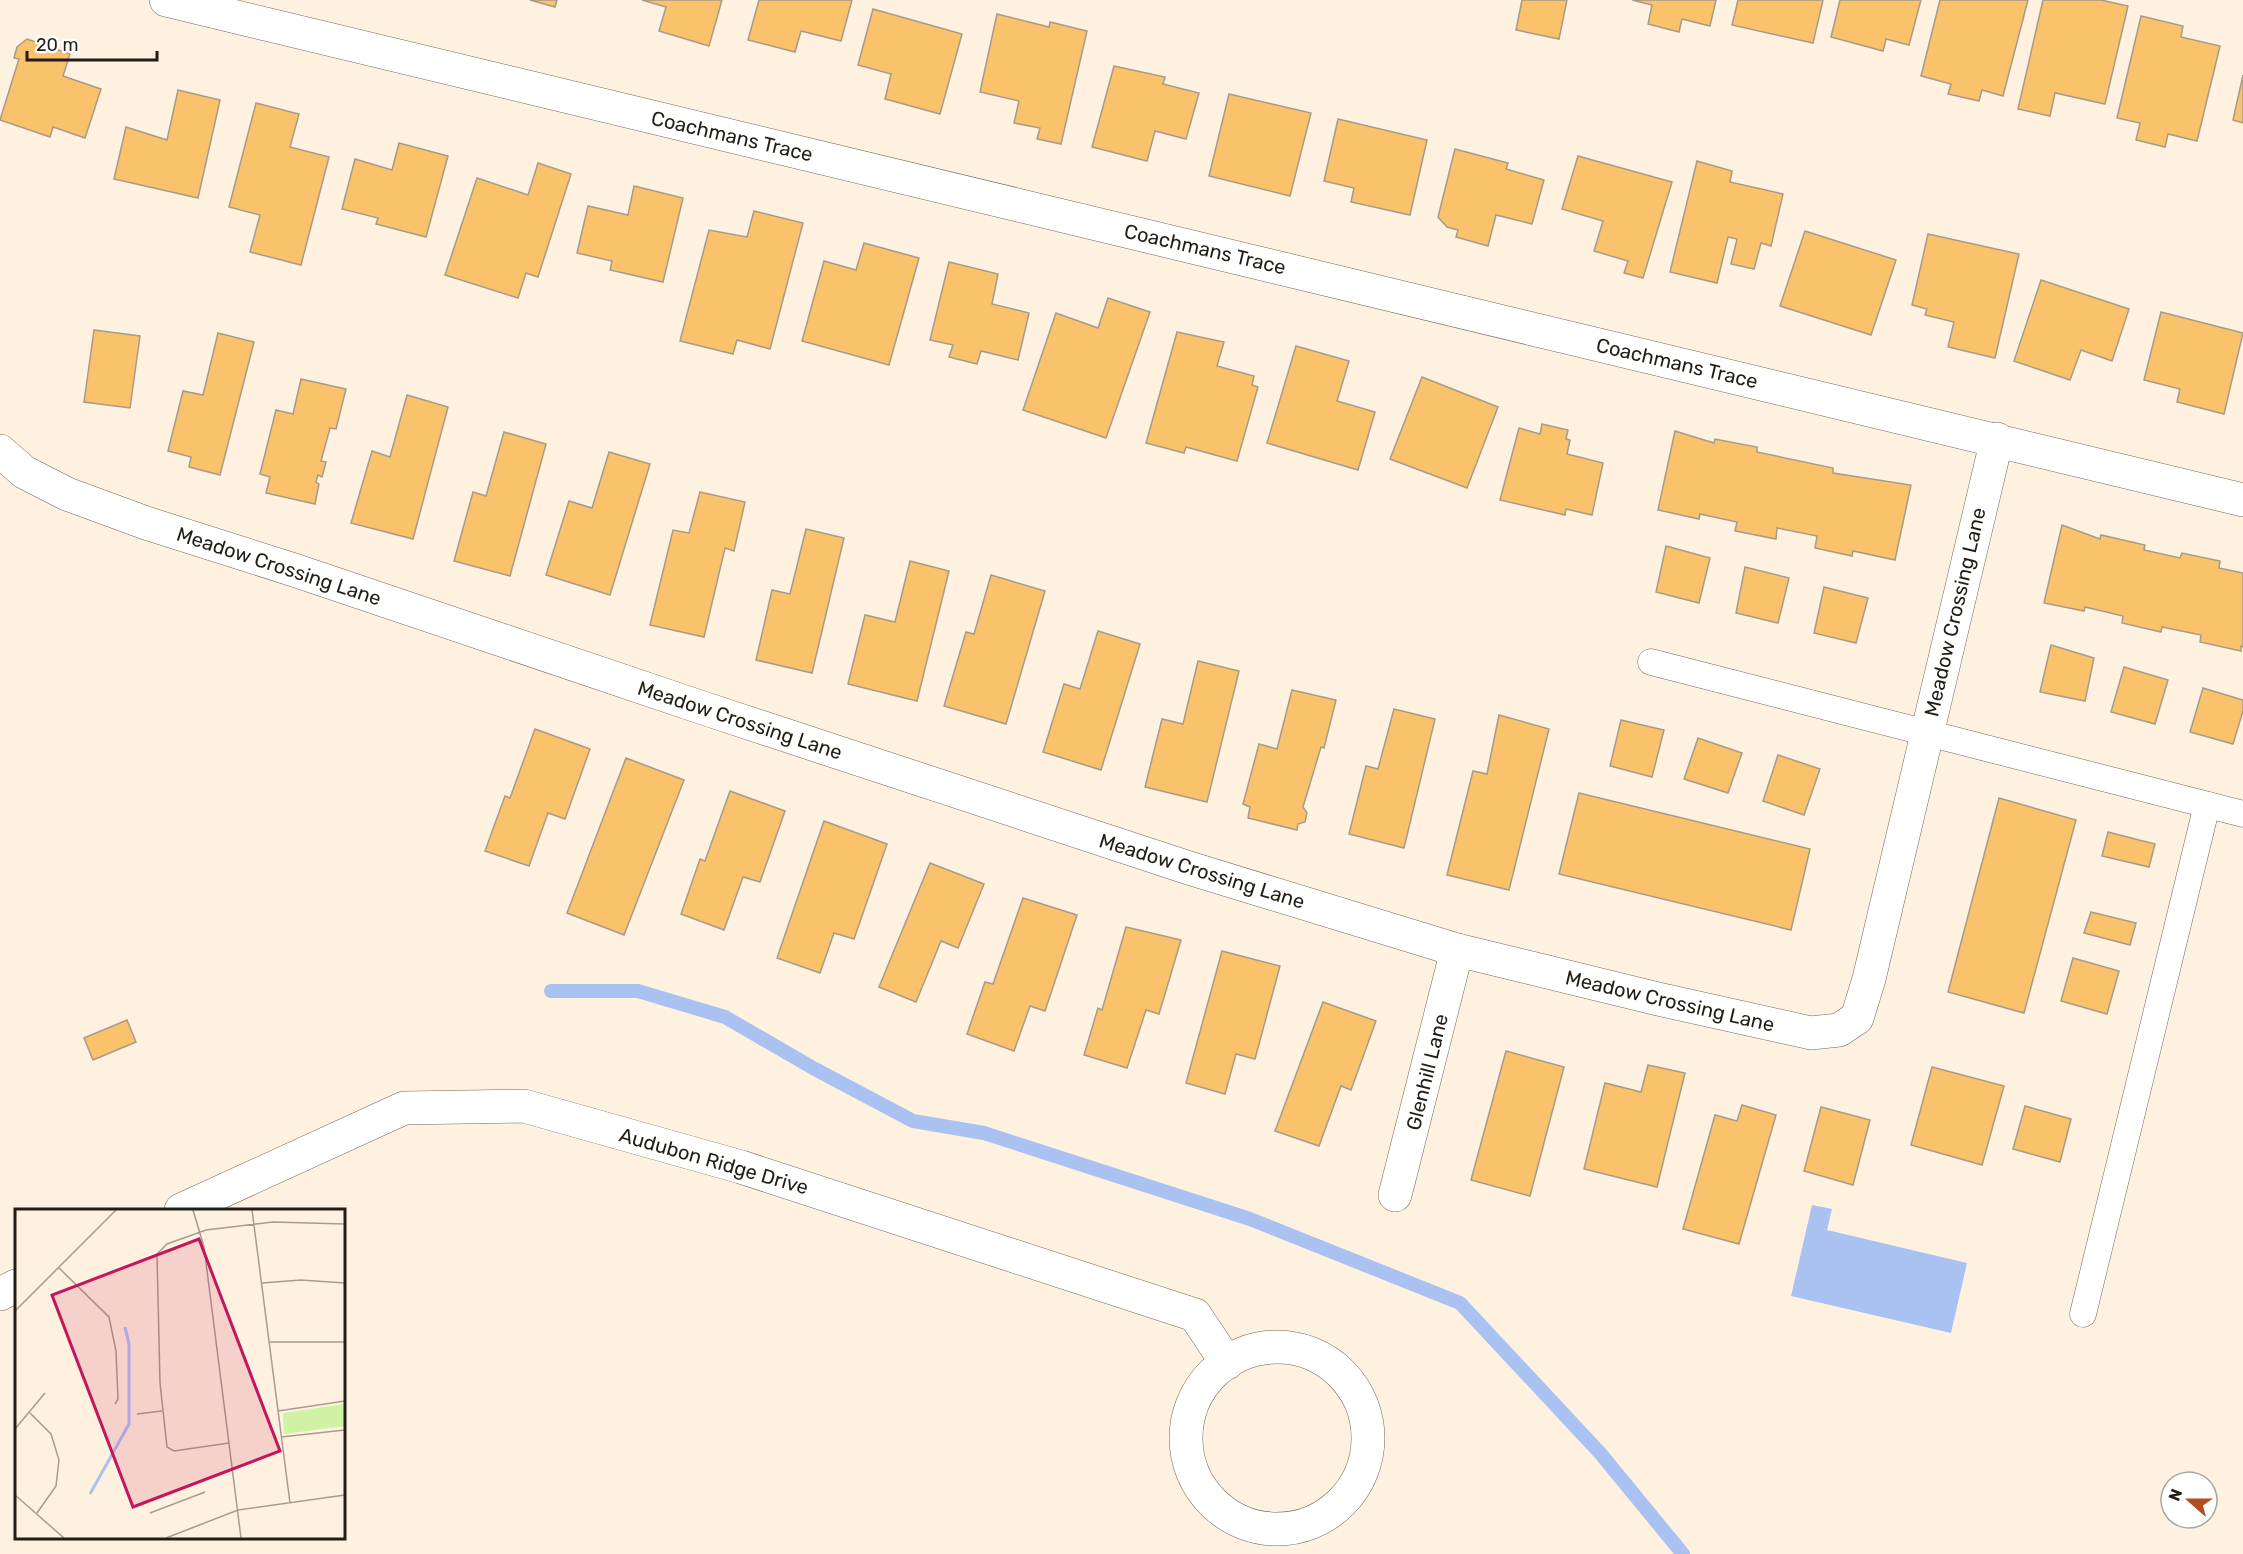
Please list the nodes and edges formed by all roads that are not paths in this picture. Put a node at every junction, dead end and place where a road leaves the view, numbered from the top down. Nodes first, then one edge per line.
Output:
1 (166, 0) edge
2 (1997, 439) junction
3 (0, 451) edge
4 (2243, 500) edge
5 (1652, 662) dead end
6 (1927, 732) junction
7 (2207, 805) junction
8 (2243, 814) edge
9 (1457, 950) junction
10 (1395, 1195) dead end
11 (183, 1209) edge
12 (15, 1286) edge
13 (0, 1294) edge
14 (2083, 1314) dead end
15 (1227, 1363) junction

1 - 2 street, Coachmans Trace
2 - 4 street, Coachmans Trace
2 - 6 street, Meadow Crossing Lane
3 - 9 street, Meadow Crossing Lane
5 - 6 lane
6 - 7 lane
6 - 9 street, Meadow Crossing Lane
7 - 8 lane
7 - 14 lane
9 - 10 street, Glenhill Lane
11 - 15 street, Audubon Ridge Drive
12 - 13 street
15 - 15 street

